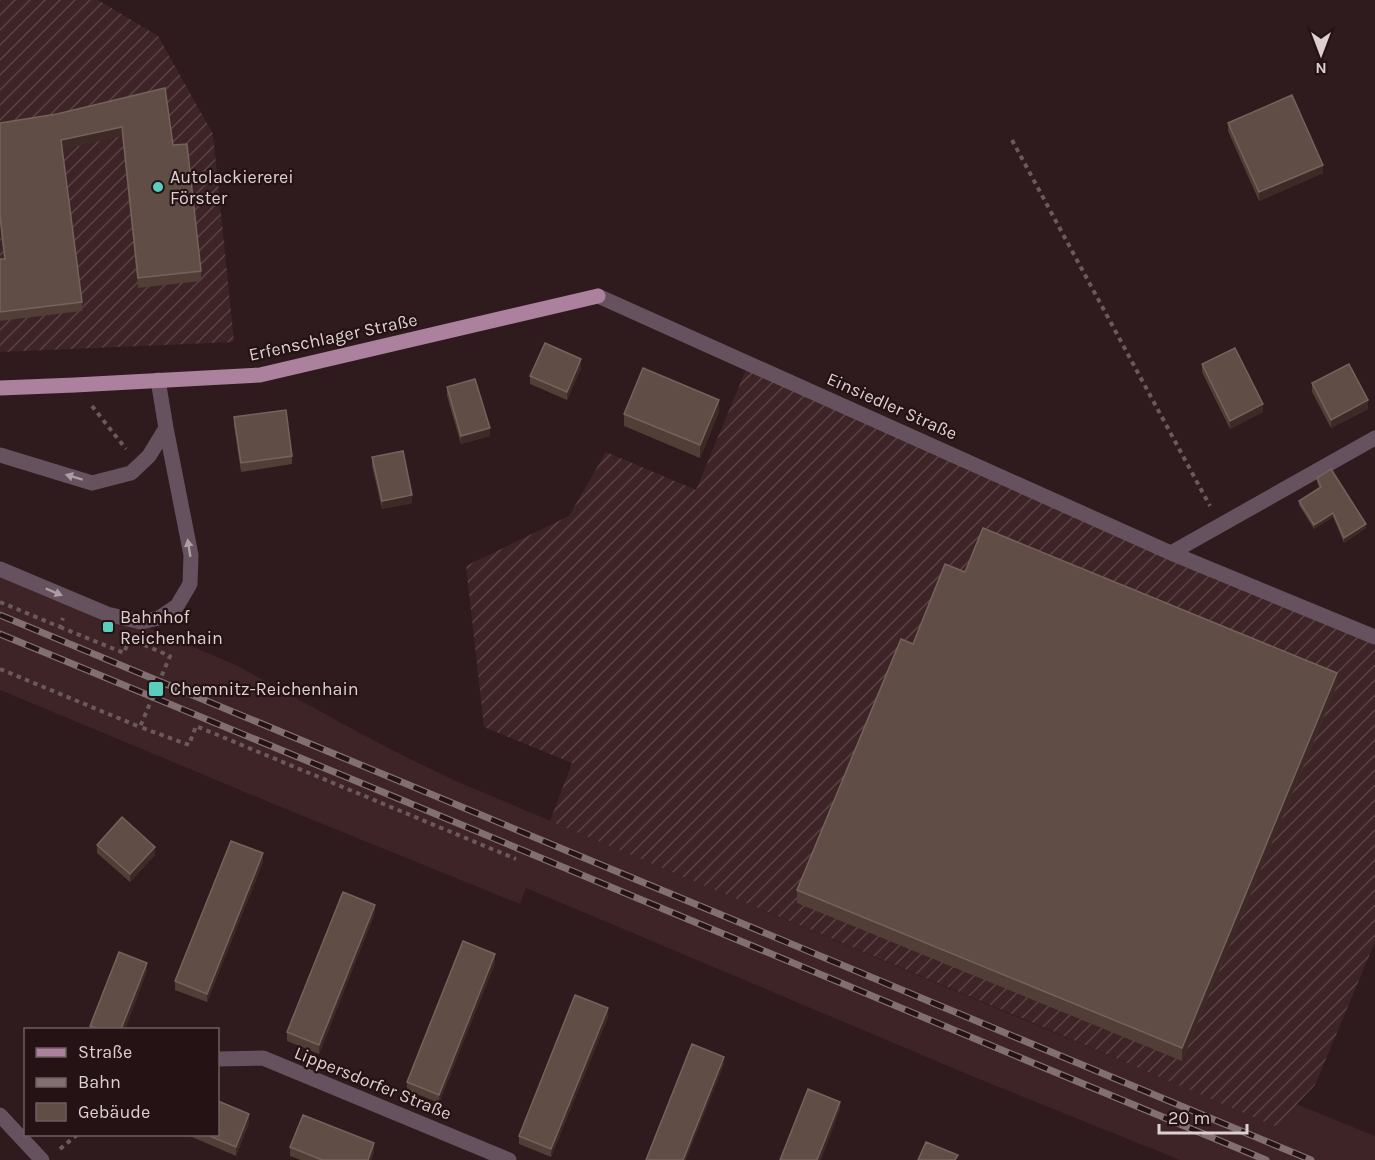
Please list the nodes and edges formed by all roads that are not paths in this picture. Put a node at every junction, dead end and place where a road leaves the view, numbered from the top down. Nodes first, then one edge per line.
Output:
1 (598, 296) joint
2 (158, 380) junction
3 (0, 388) edge
4 (166, 428) junction
5 (1375, 438) edge
6 (0, 455) edge
7 (1171, 553) junction
8 (0, 569) edge
9 (1375, 637) edge
10 (219, 1059) edge
11 (0, 1115) edge
12 (42, 1160) edge
13 (509, 1160) edge

1 - 2 main road, Erfenschlager Straße
1 - 7 street, Einsiedler Straße
2 - 3 main road, Erfenschlager Straße
2 - 4 street
4 -> 6 street
8 -> 4 street
5 - 7 street
7 - 9 street, Einsiedler Straße
10 - 13 street, Lippersdorfer Straße
11 - 12 street

